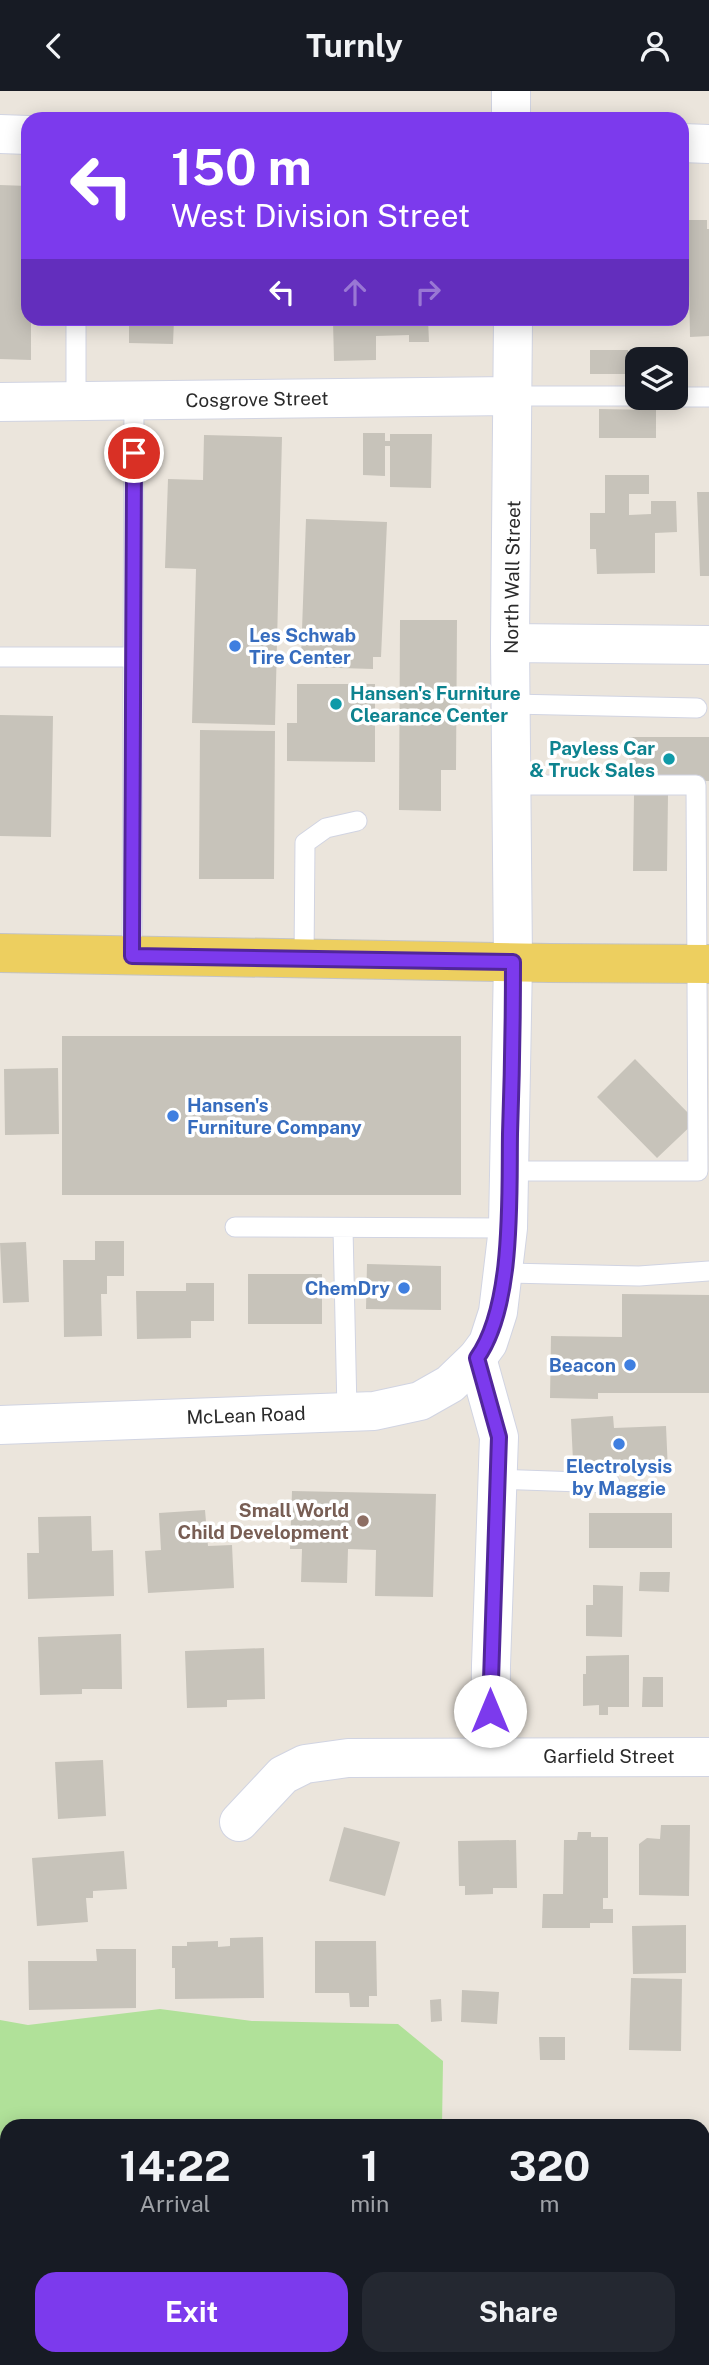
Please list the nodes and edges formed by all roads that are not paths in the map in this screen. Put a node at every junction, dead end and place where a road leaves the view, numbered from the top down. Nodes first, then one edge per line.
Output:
1 (511, 91) edge
2 (511, 112) edge
3 (0, 134) edge
4 (21, 135) edge
5 (689, 143) edge
6 (709, 144) edge
7 (76, 326) edge
8 (513, 326) edge
9 (514, 396) junction
10 (625, 396) edge
11 (688, 397) edge
12 (709, 397) edge
13 (134, 400) junction
14 (76, 401) junction
15 (0, 402) edge
16 (510, 643) junction
17 (709, 645) edge
18 (0, 657) edge
19 (133, 657) junction
20 (511, 704) junction
21 (697, 708) dead end
22 (512, 785) junction
23 (357, 821) dead end
24 (0, 953) edge
25 (132, 956) junction
26 (304, 959) junction
27 (513, 962) junction
28 (703, 964) edge
29 (510, 1171) junction
30 (703, 1173) edge
31 (235, 1227) dead end
32 (343, 1228) junction
33 (509, 1229) junction
34 (709, 1271) edge
35 (503, 1273) junction
36 (477, 1358) junction
37 (347, 1411) junction
38 (0, 1425) edge
39 (497, 1479) junction
40 (610, 1483) dead end
41 (490, 1756) junction
42 (709, 1757) edge
43 (239, 1822) dead end

1 - 2 street
3 - 4 street
5 - 6 street
7 - 14 lane
8 - 9 street, North Wall Street
9 - 10 lane
9 - 13 street, Cosgrove Street
9 - 16 street, North Wall Street
11 - 12 lane
13 - 14 street, Cosgrove Street
13 - 19 lane
14 - 15 street, Cosgrove Street
16 - 17 street
16 - 20 street, North Wall Street
18 - 19 lane
19 - 25 lane
20 - 21 lane
20 - 22 street, North Wall Street
22 - 27 street, North Wall Street
22 - 28 lane
23 - 26 lane
24 - 25 main road
25 - 26 main road
26 - 27 main road
27 - 28 main road
27 - 29 street, North Wall Street
28 - 30 lane
29 - 30 lane
29 - 33 street, McLean Road
31 - 32 lane
32 - 33 lane
32 - 37 lane
33 - 35 street, McLean Road
34 - 35 lane
35 - 36 street, McLean Road
36 - 37 street, McLean Road
36 - 39 street
37 - 38 street, McLean Road
39 - 40 lane
39 - 41 street
41 - 42 street, Garfield Street
41 - 43 street, Garfield Street

